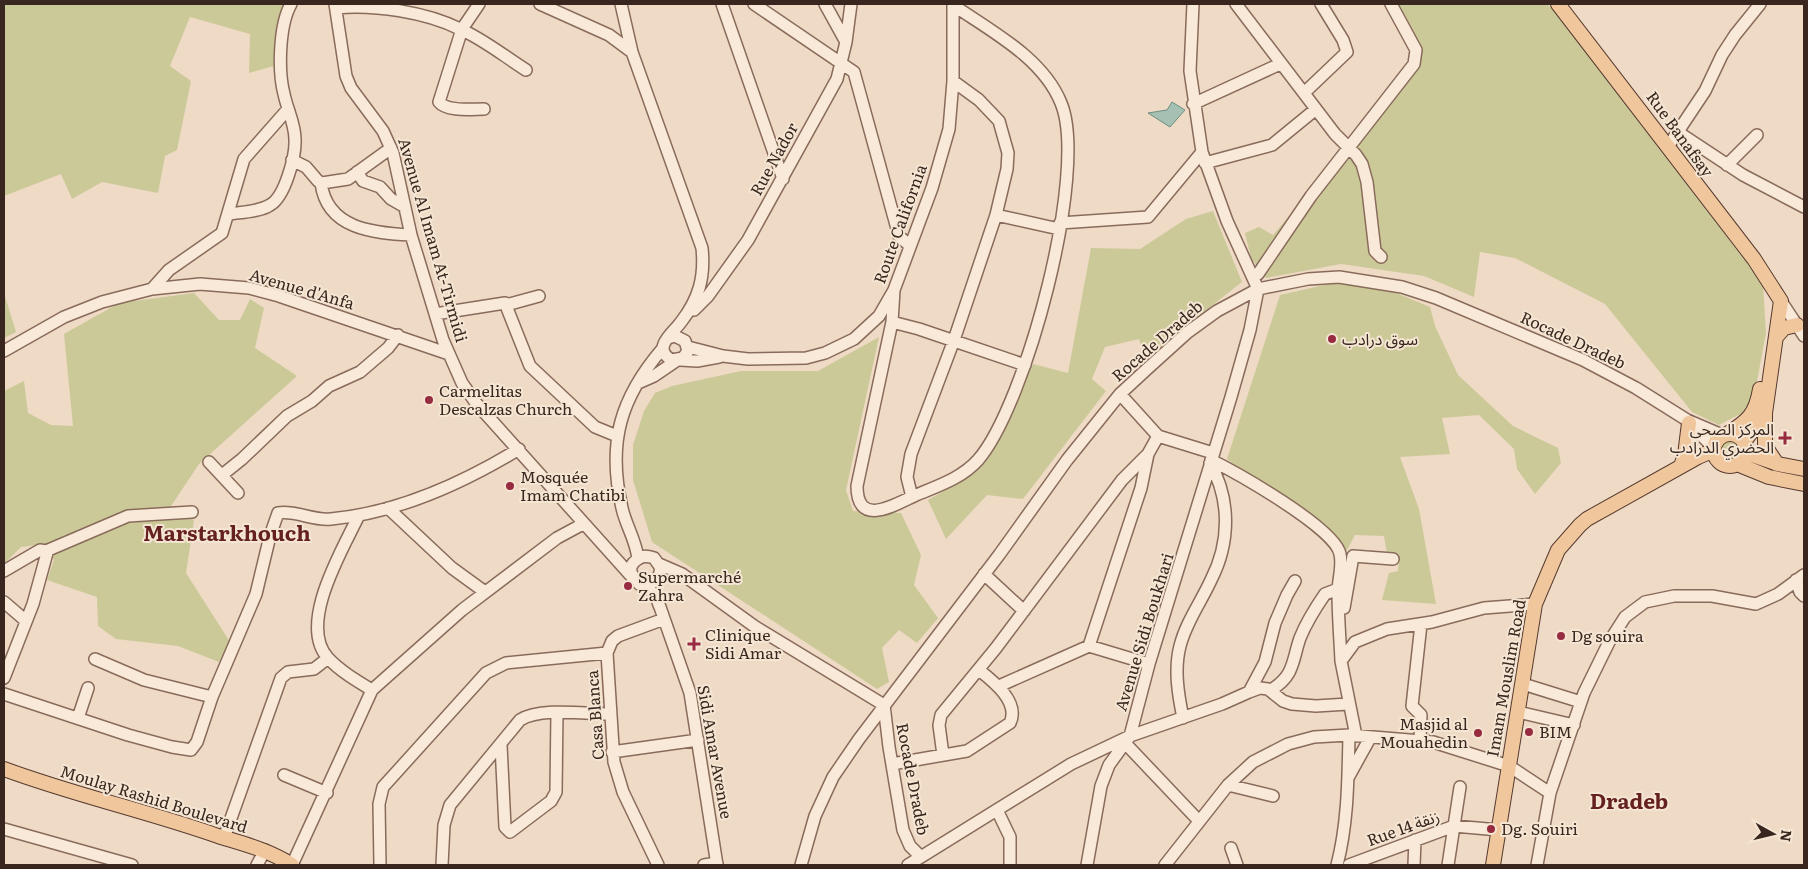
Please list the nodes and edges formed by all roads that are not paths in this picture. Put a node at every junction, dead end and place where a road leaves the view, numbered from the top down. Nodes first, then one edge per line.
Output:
1 (290, 4) edge
2 (479, 4) edge
3 (540, 4) edge
4 (621, 4) edge
5 (722, 4) edge
6 (754, 4) edge
7 (825, 4) edge
8 (851, 4) edge
9 (953, 4) edge
10 (1193, 4) edge
11 (1236, 4) edge
12 (1321, 4) edge
13 (1392, 4) edge
14 (1558, 4) edge
15 (1760, 4) edge
16 (335, 6) edge
17 (462, 29) junction
18 (846, 42) junction
19 (632, 52) junction
20 (842, 63) junction
21 (1280, 64) junction
22 (526, 70) dead end
23 (953, 81) junction
24 (1304, 93) junction
25 (1193, 104) junction
26 (288, 109) junction
27 (484, 109) dead end
28 (1316, 109) junction
29 (1678, 132) junction
30 (1757, 135) dead end
31 (1669, 146) junction
32 (391, 148) junction
33 (1348, 148) junction
34 (1204, 157) junction
35 (292, 160) junction
36 (1727, 165) junction
37 (357, 172) junction
38 (783, 179) junction
39 (321, 183) junction
40 (405, 207) junction
41 (1804, 207) edge
42 (229, 214) junction
43 (996, 215) junction
44 (1060, 226) junction
45 (411, 235) junction
46 (910, 246) junction
47 (1381, 257) dead end
48 (1258, 274) dead end
49 (702, 278) junction
50 (719, 281) junction
51 (1772, 286) junction
52 (152, 288) junction
53 (1258, 289) junction
54 (894, 290) junction
55 (539, 296) dead end
56 (1781, 301) junction
57 (506, 304) junction
58 (688, 312) junction
59 (435, 314) junction
60 (892, 322) junction
61 (1802, 329) edge
62 (398, 335) junction
63 (1776, 337) junction
64 (954, 340) junction
65 (666, 343) junction
66 (686, 344) junction
67 (4, 351) edge
68 (449, 354) junction
69 (723, 356) junction
70 (678, 360) junction
71 (1025, 364) junction
72 (638, 383) junction
73 (1120, 394) junction
74 (1765, 413) junction
75 (1688, 422) junction
76 (1725, 435) junction
77 (617, 436) junction
78 (1158, 436) junction
79 (1745, 448) junction
80 (518, 449) junction
81 (1716, 453) junction
82 (1148, 454) junction
83 (1211, 459) junction
84 (209, 462) dead end
85 (1737, 464) junction
86 (1778, 464) junction
87 (1677, 469) junction
88 (1804, 469) edge
89 (222, 475) junction
90 (1122, 480) junction
91 (1804, 484) edge
92 (1141, 488) junction
93 (238, 493) dead end
94 (912, 497) junction
95 (388, 508) junction
96 (192, 512) dead end
97 (359, 515) junction
98 (583, 524) junction
99 (636, 542) junction
100 (46, 551) junction
101 (650, 556) junction
102 (616, 558) junction
103 (1393, 559) dead end
104 (636, 560) junction
105 (659, 564) junction
106 (674, 570) junction
107 (4, 571) edge
108 (984, 574) junction
109 (1800, 578) edge
110 (658, 579) junction
111 (636, 581) junction
112 (1296, 581) dead end
113 (1338, 589) junction
114 (485, 592) junction
115 (655, 596) junction
116 (1804, 596) edge
117 (4, 602) edge
118 (1535, 604) junction
119 (1024, 610) junction
120 (664, 619) junction
121 (26, 621) junction
122 (1421, 624) junction
123 (1340, 629) junction
124 (1089, 646) junction
125 (607, 653) junction
126 (328, 658) junction
127 (96, 659) dead end
128 (1342, 661) junction
129 (1149, 664) junction
130 (979, 670) junction
131 (4, 678) edge
132 (1523, 684) junction
133 (999, 686) junction
134 (88, 688) dead end
135 (372, 690) junction
136 (1271, 690) junction
137 (1249, 692) junction
138 (4, 694) edge
139 (212, 697) junction
140 (1581, 702) junction
141 (1348, 704) junction
142 (884, 705) junction
143 (1518, 712) junction
144 (557, 713) junction
145 (610, 714) junction
146 (78, 718) junction
147 (1183, 718) junction
148 (1574, 725) junction
149 (1352, 735) junction
150 (1370, 738) junction
151 (698, 740) junction
152 (1127, 740) junction
153 (1420, 740) junction
154 (501, 745) junction
155 (612, 752) junction
156 (943, 755) junction
157 (892, 764) junction
158 (1509, 766) junction
159 (4, 769) edge
160 (284, 775) dead end
161 (1348, 777) junction
162 (1228, 785) junction
163 (1460, 788) dead end
164 (327, 793) junction
165 (1550, 793) junction
166 (1273, 796) dead end
167 (997, 810) junction
168 (1199, 821) junction
169 (1454, 826) junction
170 (4, 829) edge
171 (1499, 830) junction
172 (224, 838) junction
173 (1415, 840) junction
174 (1230, 848) dead end
175 (265, 850) junction
176 (920, 856) junction
177 (92, 860) edge
178 (717, 864) edge
179 (132, 865) edge
180 (258, 865) edge
181 (292, 865) edge
182 (380, 865) edge
183 (442, 865) edge
184 (658, 865) edge
185 (704, 865) edge
186 (801, 865) edge
187 (908, 865) edge
188 (1010, 865) edge
189 (1087, 865) edge
190 (1165, 865) edge
191 (1237, 865) edge
192 (1338, 865) edge
193 (1349, 865) edge
194 (1414, 865) edge
195 (1448, 865) edge
196 (1493, 865) edge
197 (1537, 865) edge

1 - 26 street
2 - 17 street
3 - 19 street
4 - 19 street
5 - 38 street
6 - 20 street
7 - 18 street
8 - 18 street, Rue Nador
9 - 23 street, Route California
9 - 44 street
10 - 25 street
11 - 21 street
12 - 24 street
13 - 33 street
14 - 31 main road, Rue Banafsay
15 - 29 street
16 - 17 street
16 - 32 street, Avenue Al Imam At-Tirmidi
17 - 22 street
17 - 27 street
18 - 20 street, Rue Nador
19 - 49 street
20 - 38 street, Rue Nador
20 - 46 street
21 - 24 street
21 - 25 street
23 - 43 street
23 - 46 street, Route California
24 - 28 street
25 - 34 street
26 - 35 street
26 - 42 street
28 - 33 street
28 - 34 street
29 - 31 street
29 - 36 street
30 - 36 street
31 - 51 main road, Rue Banafsay
32 - 37 street
32 - 40 street, Avenue Al Imam At-Tirmidi
33 - 47 street
33 - 48 street
34 - 44 street
34 - 53 street
35 - 39 street
35 - 42 street
36 - 41 street
37 - 39 street
37 - 40 street
38 - 50 street, Rue Nador
39 - 45 street
40 - 45 street, Avenue Al Imam At-Tirmidi
42 - 52 street
43 - 44 street
43 - 64 street
44 - 71 street
45 - 59 street, Avenue Al Imam At-Tirmidi
46 - 54 street, Route California
49 - 50 street
49 - 58 street
50 - 58 street, Rue Nador
51 - 56 main road, Rue Banafsay
51 - 76 main road
52 - 62 street, Avenue d'Anfa
52 - 67 street, Avenue d'Anfa
53 - 73 street, Rocade Dradeb
53 - 75 street, Rocade Dradeb
53 - 83 street, Avenue Sidi Boukhari
54 - 60 street
54 - 69 street, Route California
55 - 57 street
56 - 61 street, Rue Banafsay
56 - 63 main road
57 - 59 street
57 - 77 street
58 - 65 street
58 - 66 street
59 - 68 street, Avenue Al Imam At-Tirmidi
60 - 64 street
60 - 94 street
61 - 63 main road
62 - 68 street, Avenue d'Anfa
62 - 89 street
63 - 74 main road
64 - 71 street
64 - 94 street
65 - 66 street
65 - 70 street
65 - 72 street
66 - 69 street, Route California
66 - 70 street
68 - 80 street, Avenue Al Imam At-Tirmidi
69 - 70 street, Route California
70 - 72 street
71 - 94 street
72 - 77 street
73 - 78 street
73 - 108 street, Rocade Dradeb
74 - 79 main road
74 - 86 main road
75 - 76 street, Rocade Dradeb
75 - 81 street, Rocade Dradeb
75 - 87 main road
76 - 79 main road
76 - 81 main road
77 - 99 street
78 - 82 street
78 - 83 street
79 - 85 main road
79 - 86 main road
80 - 95 street
80 - 98 street, Avenue Al Imam At-Tirmidi
81 - 85 main road
81 - 87 main road, Imam Mouslim Road
82 - 90 street
82 - 92 street
83 - 113 street
83 - 129 street, Avenue Sidi Boukhari
83 - 147 street
84 - 89 street
85 - 91 main road
86 - 88 main road
87 - 118 main road, Imam Mouslim Road
89 - 93 street
90 - 92 street
90 - 119 street
92 - 124 street
95 - 97 street
95 - 114 street
96 - 100 street
97 - 126 street
97 - 139 street
98 - 102 street, Avenue Al Imam At-Tirmidi
98 - 114 street
99 - 101 street
99 - 104 street
100 - 107 street
100 - 121 street
101 - 104 street
101 - 105 street
102 - 104 street
102 - 111 street, Avenue Al Imam At-Tirmidi
103 - 123 street
104 - 111 street
105 - 106 street, Rocade Dradeb
105 - 110 street
106 - 110 street
106 - 142 street, Rocade Dradeb
108 - 119 street
108 - 142 street, Rocade Dradeb
109 - 116 street
109 - 140 street
110 - 111 street
110 - 115 street
111 - 115 street
112 - 137 street
113 - 123 street
113 - 136 street
114 - 135 street
115 - 120 street
117 - 121 street
118 - 122 street
118 - 132 main road, Imam Mouslim Road
119 - 130 street
120 - 125 street, Casa Blanca
120 - 151 street, Sidi Amar Avenue
121 - 131 street
122 - 128 street
122 - 153 street
123 - 128 street
124 - 129 street
124 - 133 street
125 - 145 street, Casa Blanca
125 - 182 street
126 - 135 street
126 - 172 street
127 - 139 street
128 - 141 street
129 - 152 street, Avenue Sidi Boukhari
130 - 133 street
130 - 156 street
132 - 140 street
132 - 143 main road, Imam Mouslim Road
133 - 156 street
134 - 146 street
135 - 164 street
136 - 137 street
136 - 141 street
137 - 147 street
138 - 146 street
139 - 146 street
140 - 148 street
141 - 149 street
142 - 157 street, Rocade Dradeb
142 - 186 street, Rocade Dradeb
143 - 148 street
143 - 158 main road, Imam Mouslim Road
144 - 145 street
144 - 154 street
144 - 154 street
145 - 155 street, Casa Blanca
147 - 152 street
148 - 165 street
149 - 150 street
149 - 161 street
149 - 162 street
150 - 153 street
150 - 161 street
151 - 155 street
151 - 178 street, Sidi Amar Avenue
152 - 167 street, Avenue Sidi Boukhari
152 - 168 street
152 - 189 street
153 - 158 street
154 - 183 street
155 - 184 street, Casa Blanca
156 - 157 street
157 - 176 street, Rocade Dradeb
158 - 165 street
158 - 171 main road, Imam Mouslim Road
159 - 172 main road, Moulay Rashid Boulevard
160 - 164 street
161 - 192 street
162 - 166 street
162 - 168 street
163 - 169 street
164 - 181 street
165 - 197 street
167 - 176 street, Avenue Sidi Boukhari
167 - 188 street
168 - 190 street
169 - 171 street, Rue 14 زنقة
169 - 173 street, Rue 14 زنقة
169 - 195 street
170 - 177 street
171 - 196 main road, Imam Mouslim Road
172 - 175 main road, Moulay Rashid Boulevard
173 - 193 street, Rue 14 زنقة
173 - 194 street
174 - 191 street
175 - 180 street
175 - 181 main road, Moulay Rashid Boulevard
176 - 187 street, Avenue Sidi Boukhari
177 - 179 street
178 - 185 street

